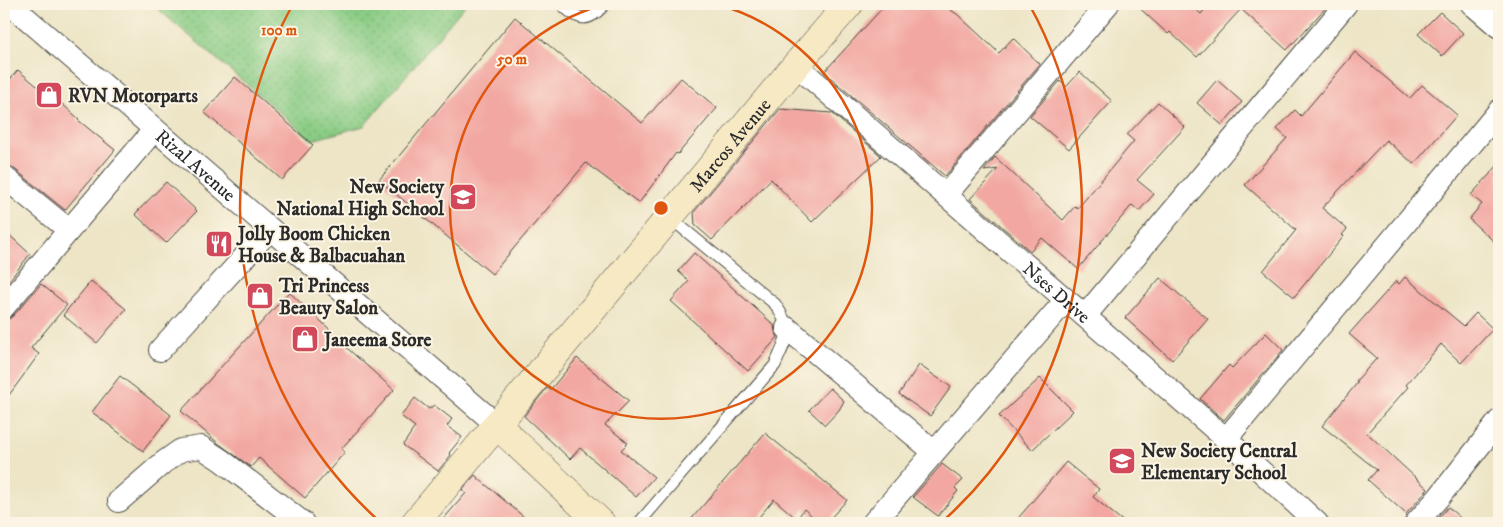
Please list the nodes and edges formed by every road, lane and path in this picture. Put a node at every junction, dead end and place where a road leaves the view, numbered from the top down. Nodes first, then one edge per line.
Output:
1 (10, 4) edge
2 (561, 4) edge
3 (605, 4) edge
4 (1108, 4) edge
5 (1346, 4) edge
6 (1472, 4) edge
7 (842, 6) edge
8 (1499, 27) edge
9 (796, 65) junction
10 (1499, 111) edge
11 (154, 130) junction
12 (4, 177) edge
13 (946, 196) junction
14 (669, 217) junction
15 (270, 229) junction
16 (69, 230) junction
17 (1066, 300) junction
18 (4, 308) edge
19 (1085, 316) junction
20 (787, 328) junction
21 (160, 350) dead end
22 (1499, 421) edge
23 (497, 425) junction
24 (1226, 439) junction
25 (934, 452) junction
26 (119, 501) dead end
27 (302, 523) edge
28 (415, 523) edge
29 (601, 523) edge
30 (639, 523) edge
31 (873, 523) edge
32 (1317, 523) edge
33 (1416, 523) edge

1 - 11 street, Rizal Avenue
2 - 3 lane
4 - 13 street
5 - 19 street
6 - 8 street
7 - 9 street, Marcos Avenue
9 - 13 street, Nses Drive
9 - 14 street, Marcos Avenue
10 - 24 street
11 - 15 street, Rizal Avenue
11 - 16 street
12 - 16 street
13 - 17 street, Nses Drive
14 - 20 lane
14 - 23 street, Marcos Avenue
15 - 21 street
15 - 23 street, Rizal Avenue
16 - 18 street
17 - 19 street, Nses Drive
17 - 25 street
19 - 24 street, Nses Drive
20 - 25 street
20 - 30 lane
22 - 33 street
23 - 28 street, Marcos Avenue
23 - 29 street
24 - 32 street, Nses Drive
25 - 31 street
26 - 27 street

